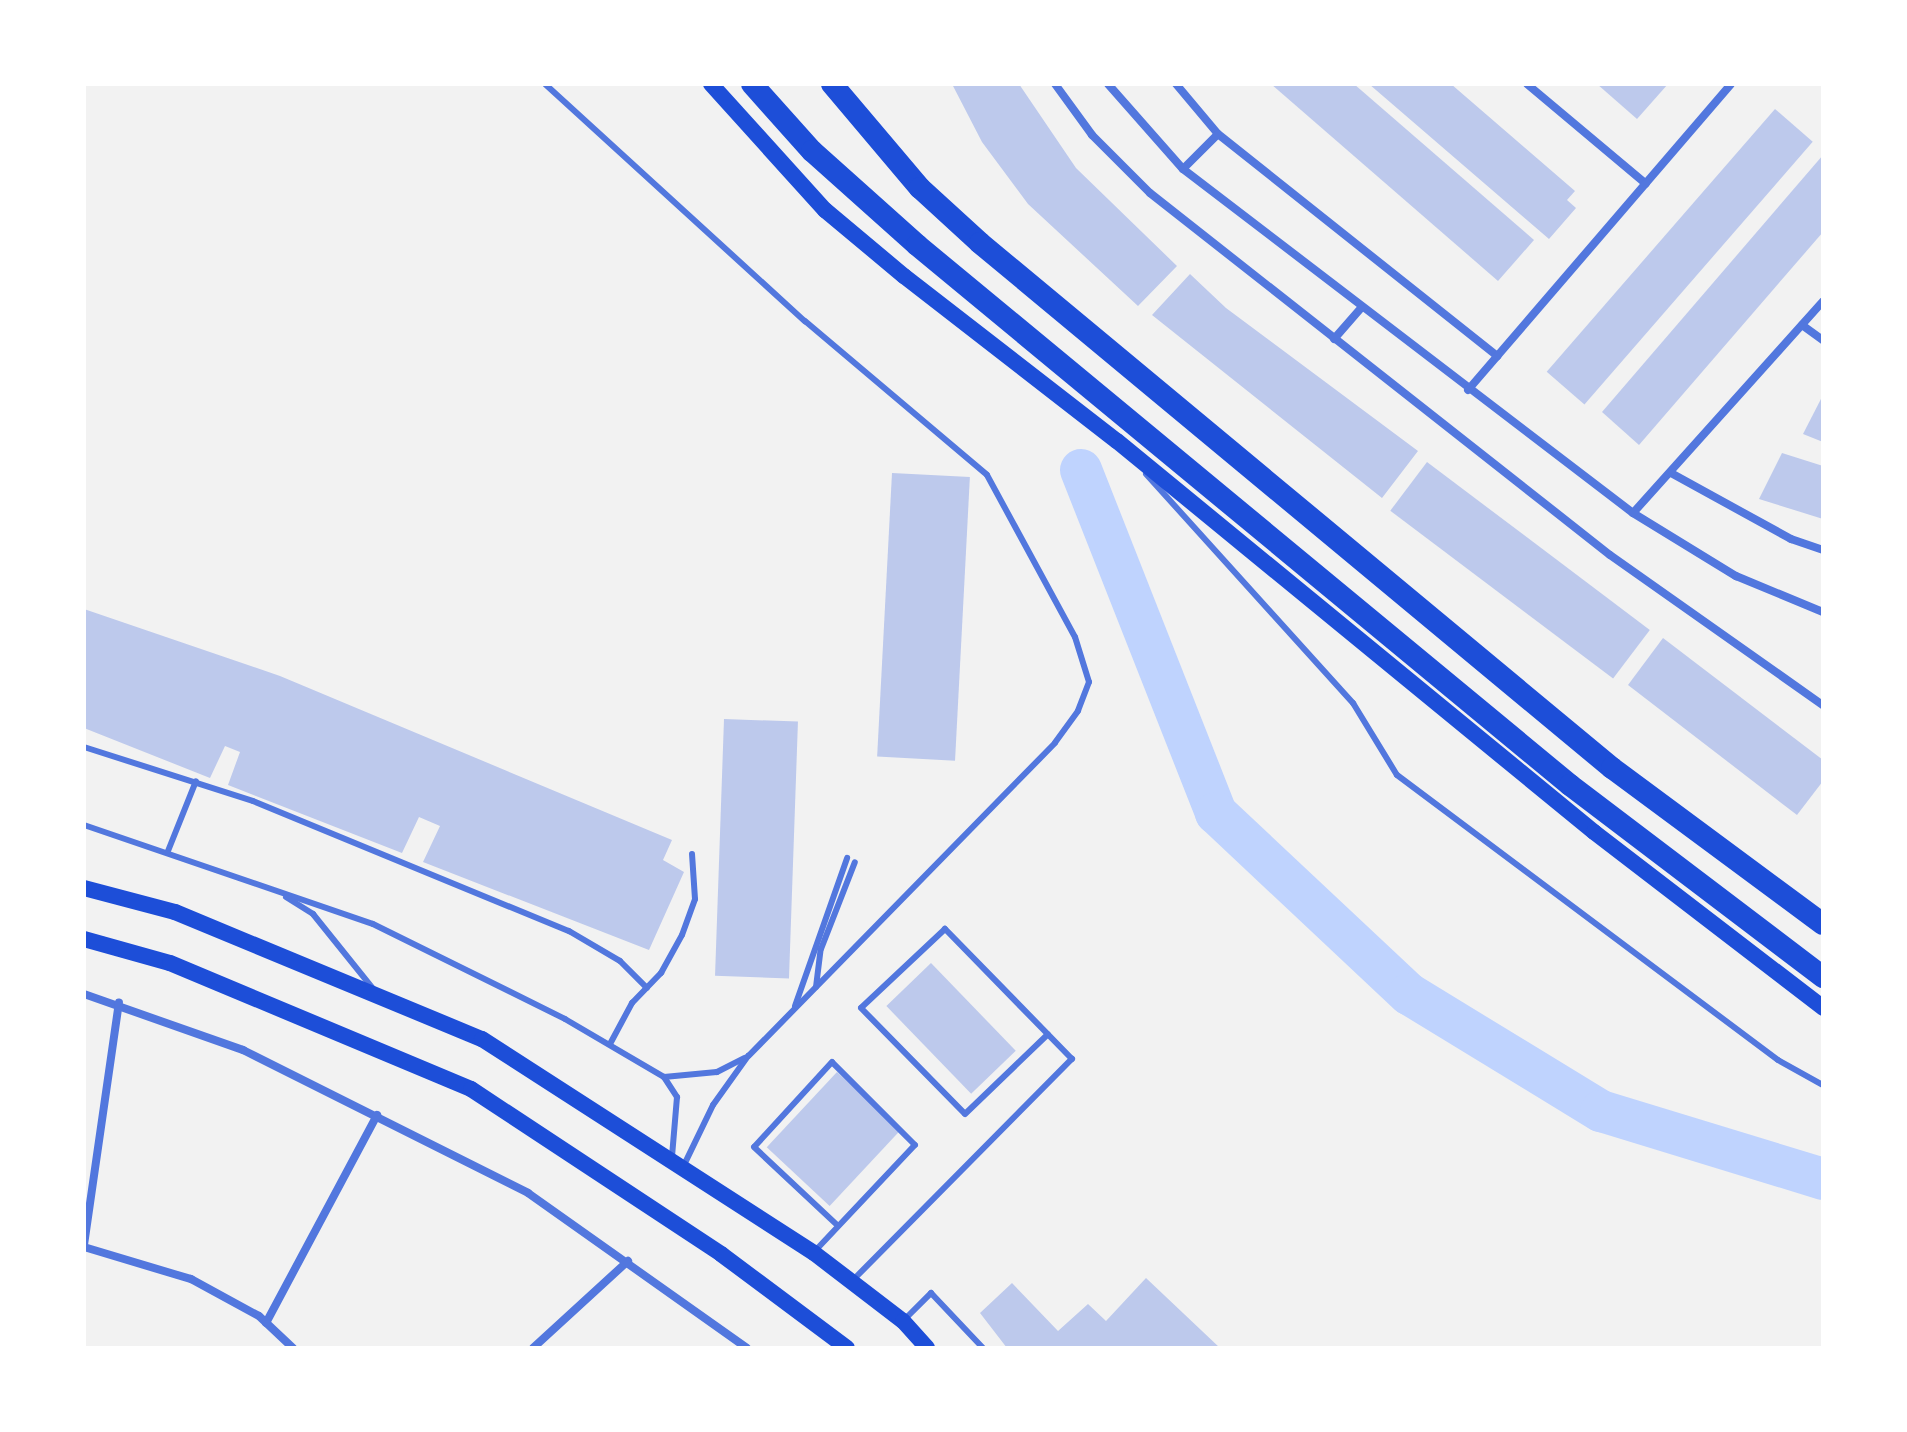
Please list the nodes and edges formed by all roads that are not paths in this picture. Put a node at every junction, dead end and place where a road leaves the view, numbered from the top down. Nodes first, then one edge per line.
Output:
1 (545, 84) edge
2 (711, 84) edge
3 (752, 84) edge
4 (832, 84) edge
5 (1055, 84) edge
6 (1108, 84) edge
7 (1176, 84) edge
8 (1527, 84) edge
9 (1731, 84) edge
10 (1218, 134) junction
11 (1183, 169) junction
12 (1646, 184) junction
13 (1823, 301) edge
14 (1361, 308) junction
15 (1802, 325) junction
16 (1334, 339) junction
17 (1823, 340) edge
18 (1497, 356) junction
19 (1468, 390) junction
20 (1117, 441) junction
21 (1671, 473) junction
22 (1633, 513) junction
23 (1823, 550) edge
24 (1823, 612) edge
25 (1823, 705) edge
26 (84, 747) edge
27 (196, 781) junction
28 (84, 825) edge
29 (168, 851) junction
30 (692, 854) dead end
31 (847, 858) dead end
32 (855, 862) dead end
33 (84, 888) edge
34 (277, 891) junction
35 (1823, 924) edge
36 (84, 939) edge
37 (1823, 977) edge
38 (816, 987) junction
39 (647, 988) junction
40 (84, 994) edge
41 (377, 995) junction
42 (119, 1003) junction
43 (1823, 1008) edge
44 (794, 1010) junction
45 (1048, 1034) junction
46 (610, 1044) junction
47 (748, 1056) junction
48 (664, 1077) junction
49 (1823, 1085) edge
50 (377, 1115) junction
51 (678, 1161) junction
52 (836, 1224) junction
53 (84, 1246) edge
54 (814, 1253) junction
55 (628, 1261) junction
56 (851, 1282) junction
57 (903, 1321) junction
58 (266, 1323) junction
59 (293, 1348) edge
60 (533, 1348) edge
61 (747, 1348) edge
62 (847, 1348) edge
63 (927, 1348) edge
64 (983, 1348) edge

1 - 38 lane
2 - 20 main road
3 - 37 highway
4 - 35 highway
5 - 16 street
6 - 11 street
7 - 10 street
8 - 12 street
9 - 12 street
10 - 11 street
10 - 18 street
11 - 14 street
12 - 18 street
13 - 15 street
14 - 16 street
14 - 19 street
15 - 17 street
15 - 21 street
16 - 25 street
18 - 19 street
19 - 22 street
20 - 43 main road
20 - 49 lane
21 - 22 street
21 - 23 street
22 - 24 street
26 - 27 lane
27 - 29 lane
27 - 39 lane
28 - 29 lane
29 - 34 lane
30 - 39 lane
31 - 44 lane
32 - 38 lane
33 - 41 main road
34 - 41 lane
34 - 46 lane
36 - 62 main road
38 - 44 lane
39 - 46 lane
40 - 42 street
41 - 51 main road
42 - 50 street
42 - 53 street
44 - 47 lane
45 - 45 lane
45 - 56 lane
46 - 48 lane
47 - 48 lane
47 - 51 lane
48 - 51 lane
50 - 55 street
50 - 58 street
51 - 54 main road
52 - 52 lane
52 - 54 lane
53 - 58 street
54 - 56 main road
55 - 60 street
55 - 61 street
56 - 57 main road
57 - 63 main road
57 - 64 lane
58 - 59 street

